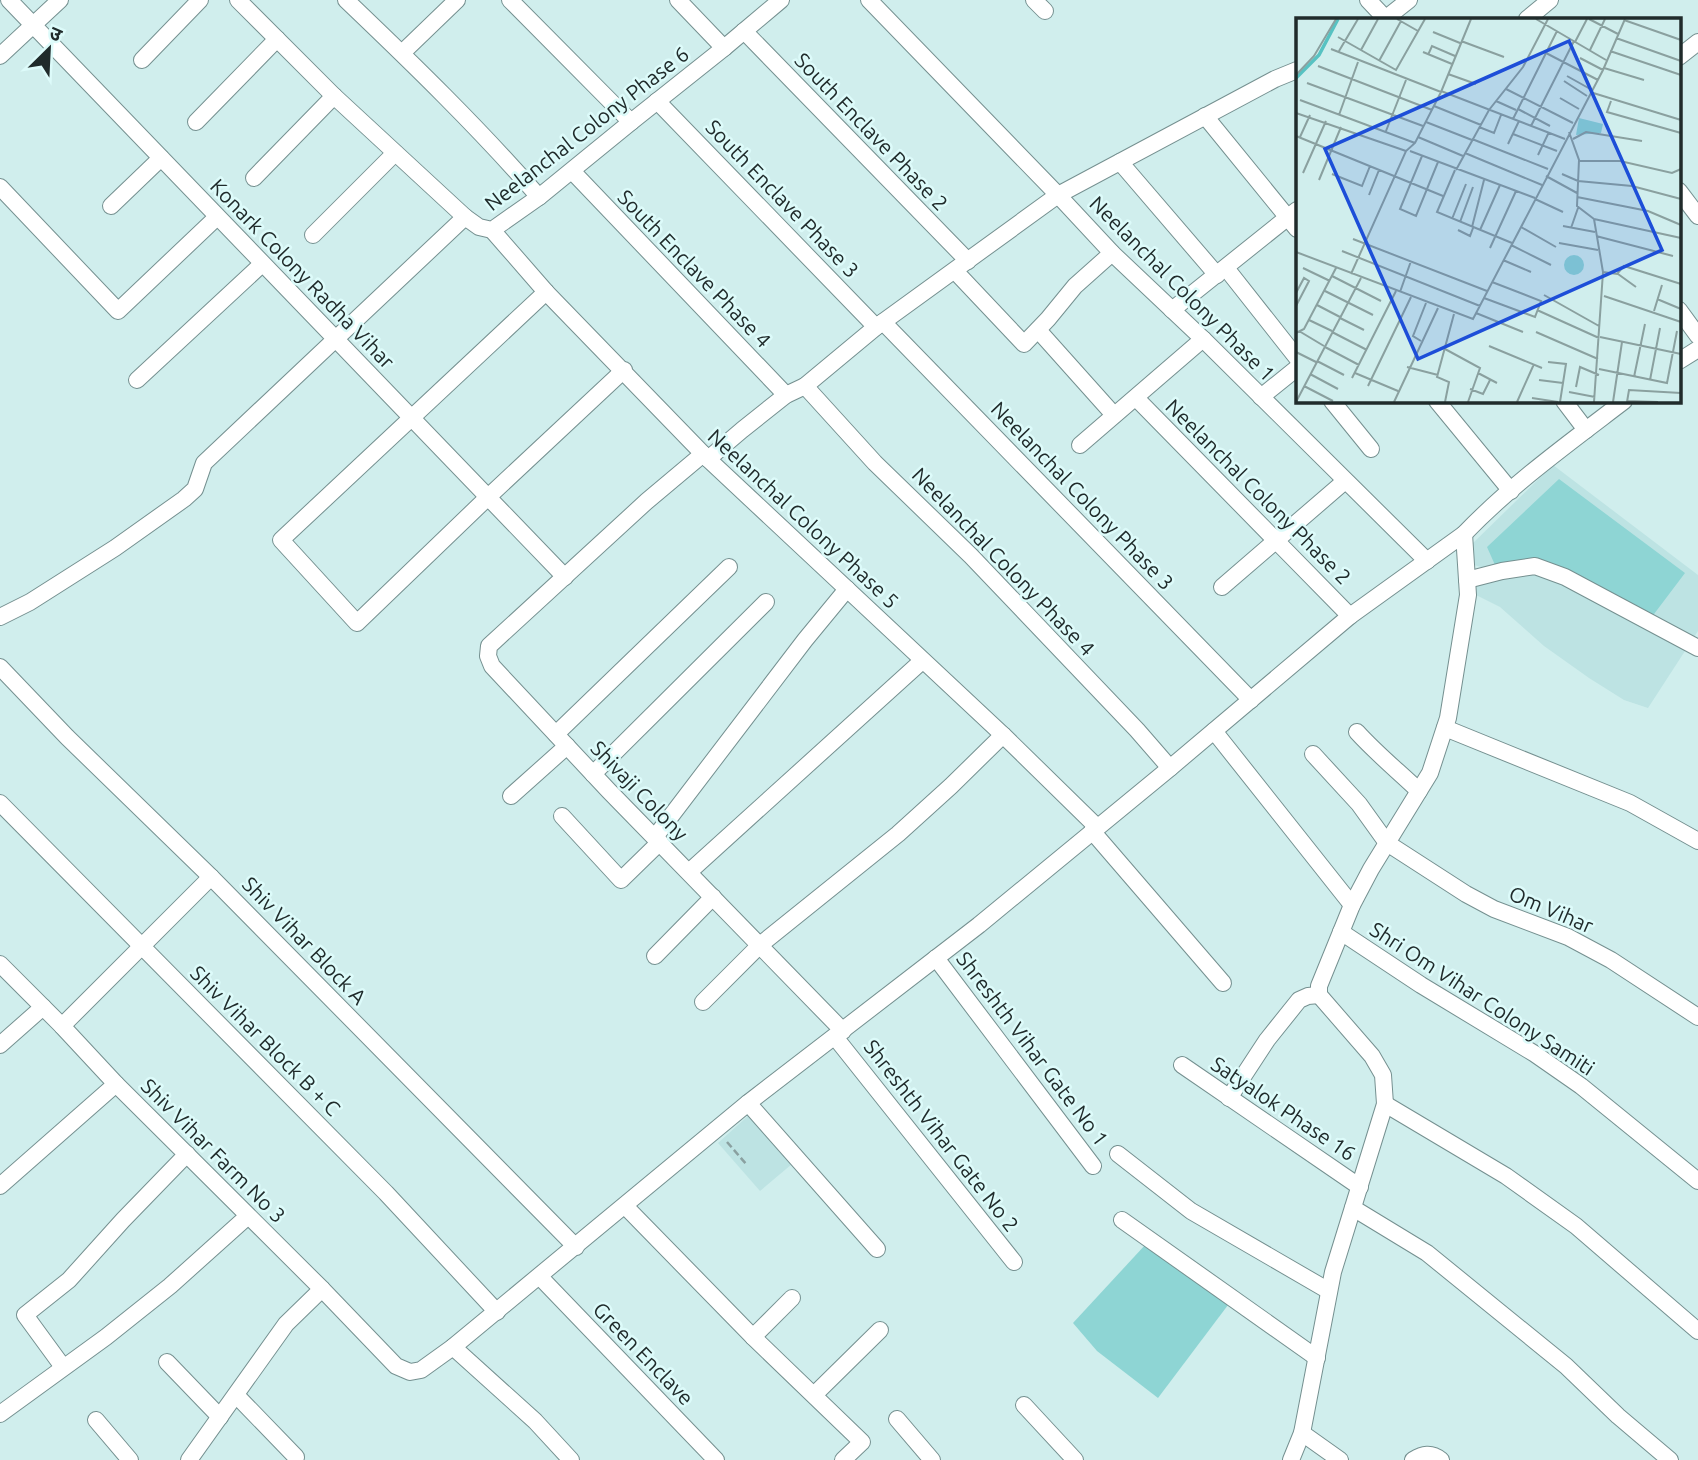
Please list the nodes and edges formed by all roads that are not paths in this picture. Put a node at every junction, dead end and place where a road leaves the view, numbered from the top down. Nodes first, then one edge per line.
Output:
1 (9, 0) edge
2 (60, 0) edge
3 (200, 0) edge
4 (237, 0) edge
5 (346, 0) edge
6 (457, 0) edge
7 (510, 0) edge
8 (678, 0) edge
9 (781, 0) edge
10 (869, 0) edge
11 (1368, 0) edge
12 (1409, 0) edge
13 (1550, 0) edge
14 (1534, 17) edge
15 (1384, 18) edge
16 (1386, 18) edge
17 (34, 25) junction
18 (744, 32) junction
19 (277, 39) junction
20 (1698, 42) edge
21 (724, 48) junction
22 (402, 54) junction
23 (0, 56) edge
24 (1680, 56) edge
25 (142, 60) dead end
26 (1296, 70) edge
27 (334, 96) junction
28 (657, 101) junction
29 (1205, 116) junction
30 (196, 122) dead end
31 (631, 122) junction
32 (395, 153) junction
33 (161, 158) junction
34 (1119, 162) junction
35 (572, 171) junction
36 (254, 178) dead end
37 (0, 187) edge
38 (1680, 192) edge
39 (1058, 195) junction
40 (539, 197) junction
41 (111, 206) dead end
42 (217, 216) junction
43 (1698, 216) edge
44 (464, 218) junction
45 (1294, 219) edge
46 (492, 230) junction
47 (313, 235) dead end
48 (1112, 253) junction
49 (262, 264) junction
50 (961, 266) junction
51 (1221, 271) junction
52 (546, 292) junction
53 (1172, 310) junction
54 (1680, 311) edge
55 (880, 325) junction
56 (1038, 330) junction
57 (1698, 335) edge
58 (335, 339) junction
59 (1203, 339) junction
60 (1296, 357) edge
61 (1296, 369) edge
62 (624, 370) junction
63 (137, 380) dead end
64 (804, 386) junction
65 (786, 395) junction
66 (1261, 397) junction
67 (1136, 398) junction
68 (1333, 402) edge
69 (1438, 402) edge
70 (1565, 402) edge
71 (1623, 402) edge
72 (1114, 415) junction
73 (411, 419) junction
74 (1586, 430) junction
75 (1080, 445) dead end
76 (1371, 449) dead end
77 (706, 456) junction
78 (1345, 481) junction
79 (1511, 491) junction
80 (487, 498) junction
81 (1464, 534) junction
82 (1276, 541) junction
83 (1427, 561) junction
84 (729, 567) dead end
85 (565, 577) junction
86 (1467, 580) junction
87 (1222, 587) dead end
88 (848, 589) junction
89 (766, 602) dead end
90 (1350, 616) junction
91 (0, 617) edge
92 (1698, 648) edge
93 (922, 661) junction
94 (0, 667) edge
95 (1251, 700) junction
96 (1445, 728) junction
97 (1214, 731) junction
98 (1357, 732) dead end
99 (556, 734) junction
100 (1003, 735) junction
101 (567, 747) junction
102 (1313, 754) dead end
103 (1170, 768) junction
104 (593, 774) junction
105 (1419, 791) junction
106 (511, 796) dead end
107 (0, 803) edge
108 (562, 816) dead end
109 (1095, 829) junction
110 (657, 840) junction
111 (1698, 841) edge
112 (1387, 843) junction
113 (689, 872) junction
114 (211, 877) junction
115 (713, 897) junction
116 (1352, 905) junction
117 (1341, 932) junction
118 (760, 945) junction
119 (141, 946) junction
120 (655, 956) dead end
121 (936, 958) junction
122 (0, 964) edge
123 (1223, 982) dead end
124 (1319, 995) junction
125 (704, 1002) dead end
126 (43, 1007) junction
127 (1698, 1017) edge
128 (62, 1026) junction
129 (839, 1034) junction
130 (0, 1045) edge
131 (1182, 1065) dead end
132 (116, 1084) junction
133 (1229, 1098) junction
134 (748, 1103) junction
135 (1385, 1104) junction
136 (187, 1154) junction
137 (1118, 1154) dead end
138 (1093, 1166) dead end
139 (1698, 1181) edge
140 (0, 1186) edge
141 (1360, 1187) junction
142 (625, 1206) junction
143 (1353, 1208) junction
144 (248, 1216) junction
145 (1122, 1220) dead end
146 (576, 1247) junction
147 (877, 1249) dead end
148 (1014, 1262) dead end
149 (540, 1277) junction
150 (322, 1289) junction
151 (1329, 1291) junction
152 (792, 1298) dead end
153 (497, 1311) junction
154 (880, 1330) dead end
155 (1698, 1331) edge
156 (753, 1337) junction
157 (453, 1347) junction
158 (1317, 1358) junction
159 (167, 1362) dead end
160 (63, 1367) junction
161 (236, 1395) junction
162 (814, 1395) junction
163 (1024, 1405) dead end
164 (0, 1413) edge
165 (220, 1417) junction
166 (897, 1419) dead end
167 (96, 1420) dead end
168 (1301, 1433) junction
169 (296, 1457) dead end
170 (130, 1460) edge
171 (189, 1460) edge
172 (571, 1460) edge
173 (716, 1460) edge
174 (843, 1460) edge
175 (932, 1460) edge
176 (1075, 1460) edge
177 (1291, 1460) edge
178 (1340, 1460) edge
179 (1413, 1460) edge
180 (1441, 1460) edge
181 (1670, 1460) edge

1 - 17 street, Konark Colony Radha Vihar
2 - 17 street
3 - 25 street
4 - 19 street
5 - 22 street
6 - 22 street
7 - 31 street
8 - 21 street
9 - 18 street, Neelanchal Colony Phase 6
10 - 39 street, Neelanchal Colony Phase 1
11 - 15 street
12 - 16 street
13 - 14 street
17 - 23 street
17 - 33 street, Konark Colony Radha Vihar
18 - 21 street, Neelanchal Colony Phase 6
18 - 50 street, South Enclave Phase 2
19 - 27 street
19 - 30 street
20 - 24 street
21 - 28 street, Neelanchal Colony Phase 6
22 - 40 street
26 - 29 street, Shivaji Colony
27 - 32 street
27 - 36 street
28 - 31 street, Neelanchal Colony Phase 6
28 - 55 street, South Enclave Phase 3
29 - 34 street, Shivaji Colony
29 - 45 street
31 - 35 street, Neelanchal Colony Phase 6
32 - 44 street
32 - 47 street
33 - 41 street
33 - 42 street, Konark Colony Radha Vihar
34 - 39 street, Shivaji Colony
34 - 51 street
35 - 40 street, Neelanchal Colony Phase 6
35 - 65 street, South Enclave Phase 4
37 - 42 street
38 - 43 street
39 - 48 street, Neelanchal Colony Phase 1
39 - 50 street, Shivaji Colony
40 - 46 street, Neelanchal Colony Phase 6
42 - 49 street, Konark Colony Radha Vihar
44 - 46 street, Neelanchal Colony Phase 6
44 - 58 street, Neelanchal Colony Phase 6
45 - 51 street
46 - 52 street, Neelanchal Colony Phase 5
48 - 53 street, Neelanchal Colony Phase 1
48 - 56 street
49 - 58 street, Konark Colony Radha Vihar
49 - 63 street
50 - 55 street, Shivaji Colony
50 - 56 street, South Enclave Phase 2
51 - 53 street
51 - 60 street
52 - 62 street, Neelanchal Colony Phase 5
52 - 73 street
53 - 59 street, Neelanchal Colony Phase 1
54 - 57 street
55 - 64 street, Shivaji Colony
55 - 95 street, Neelanchal Colony Phase 3
56 - 72 street
58 - 73 street, Konark Colony Radha Vihar
58 - 91 street, Neelanchal Colony Phase 6
59 - 66 street, Neelanchal Colony Phase 1
59 - 67 street
61 - 66 street
62 - 77 street, Neelanchal Colony Phase 5
62 - 80 street
64 - 65 street, Shivaji Colony
64 - 103 street, Neelanchal Colony Phase 4
65 - 77 street, Shivaji Colony
66 - 78 street, Neelanchal Colony Phase 1
67 - 72 street
67 - 82 street, Neelanchal Colony Phase 2
68 - 76 street
69 - 79 street
70 - 74 street
71 - 74 street
72 - 75 street
73 - 80 street, Konark Colony Radha Vihar
73 - 80 street
74 - 79 street
77 - 85 street, Shivaji Colony
77 - 88 street, Neelanchal Colony Phase 5
78 - 82 street
78 - 83 street, Neelanchal Colony Phase 1
79 - 81 street
80 - 85 street, Konark Colony Radha Vihar
81 - 83 street
81 - 86 street
82 - 87 street
82 - 90 street, Neelanchal Colony Phase 2
83 - 90 street
84 - 99 street
85 - 99 street, Shivaji Colony
86 - 92 street
86 - 96 street
88 - 93 street, Neelanchal Colony Phase 5
88 - 110 street
89 - 104 street
90 - 95 street
93 - 100 street, Neelanchal Colony Phase 5
93 - 113 street
94 - 114 street, Shiv Vihar Block A
95 - 97 street
96 - 105 street
96 - 111 street
97 - 103 street
97 - 116 street
98 - 105 street
99 - 101 street, Shivaji Colony
100 - 109 street, Neelanchal Colony Phase 5
100 - 118 street
101 - 104 street, Shivaji Colony
101 - 106 street
102 - 112 street
103 - 109 street
104 - 110 street, Shivaji Colony
105 - 112 street
107 - 119 street, Shiv Vihar Block B + C
108 - 110 street
109 - 121 street
109 - 123 street, Neelanchal Colony Phase 5
110 - 113 street, Shivaji Colony
112 - 116 street
112 - 127 street, Om Vihar
113 - 115 street, Shivaji Colony
114 - 119 street
114 - 146 street, Shiv Vihar Block A
115 - 118 street, Shivaji Colony
115 - 120 street
116 - 117 street
117 - 124 street
117 - 139 street, Shri Om Vihar Colony Samiti
118 - 125 street
118 - 129 street, Shivaji Colony
119 - 128 street
119 - 153 street, Shiv Vihar Block B + C
121 - 129 street
121 - 138 street, Shreshth Vihar Gate No 1
122 - 126 street, Shiv Vihar Farm No 3
124 - 133 street
124 - 135 street
126 - 128 street, Shiv Vihar Farm No 3
126 - 130 street
128 - 132 street, Shiv Vihar Farm No 3
129 - 134 street
129 - 148 street, Shreshth Vihar Gate No 2
131 - 133 street, Satyalok Phase 16
132 - 136 street, Shiv Vihar Farm No 3
132 - 140 street
133 - 141 street, Satyalok Phase 16
134 - 142 street
134 - 147 street
135 - 141 street
135 - 155 street
136 - 144 street, Shiv Vihar Farm No 3
136 - 160 street
137 - 151 street
141 - 143 street
142 - 146 street
142 - 156 street
143 - 151 street
143 - 181 street
144 - 150 street, Shiv Vihar Farm No 3
144 - 160 street
145 - 158 street
146 - 149 street
149 - 153 street
149 - 173 street, Green Enclave
150 - 157 street, Shiv Vihar Farm No 3
150 - 161 street
151 - 158 street
152 - 156 street
153 - 157 street
154 - 162 street
156 - 162 street
157 - 172 street
158 - 168 street
159 - 165 street
160 - 164 street
161 - 165 street
161 - 169 street
162 - 174 street
163 - 176 street
165 - 171 street
166 - 175 street
167 - 170 street
168 - 177 street
168 - 178 street
179 - 180 street

